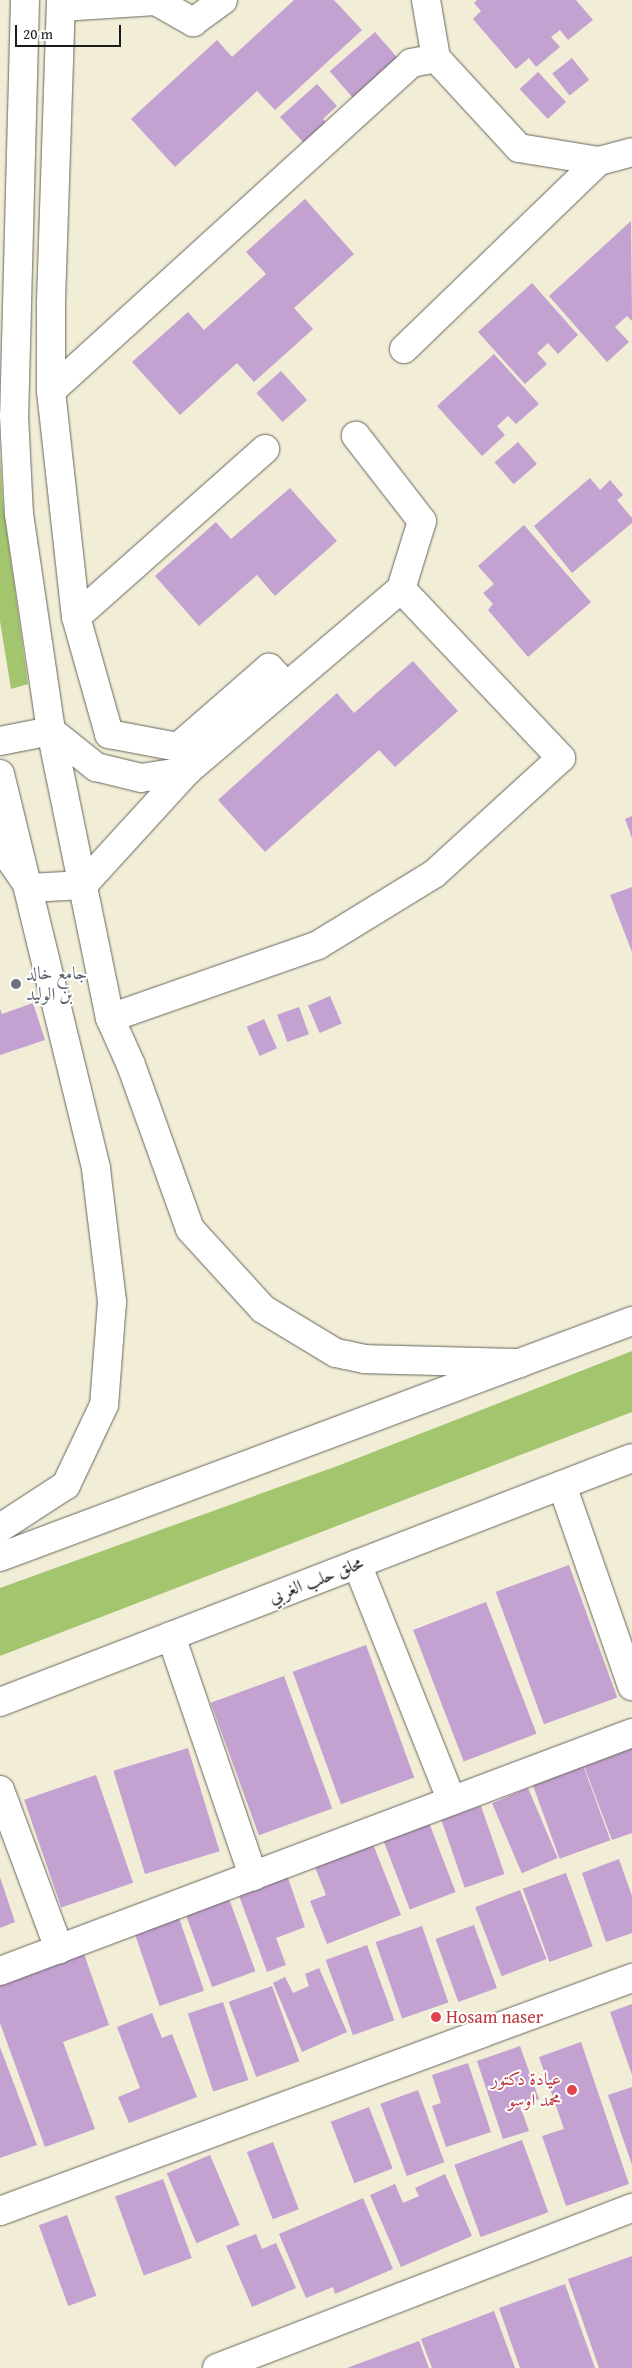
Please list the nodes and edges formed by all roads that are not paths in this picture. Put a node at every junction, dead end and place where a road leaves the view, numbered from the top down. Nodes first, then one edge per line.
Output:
1 (25, 0) edge
2 (223, 0) edge
3 (426, 0) edge
4 (61, 4) edge
5 (436, 58) junction
6 (632, 152) edge
7 (599, 161) junction
8 (404, 349) dead end
9 (52, 391) junction
10 (356, 436) dead end
11 (265, 449) dead end
12 (401, 589) junction
13 (76, 617) junction
14 (287, 686) junction
15 (51, 731) junction
16 (0, 741) edge
17 (187, 771) junction
18 (0, 774) edge
19 (0, 845) edge
20 (83, 885) junction
21 (30, 888) junction
22 (110, 1018) junction
23 (632, 1321) edge
24 (521, 1363) junction
25 (632, 1458) edge
26 (562, 1485) junction
27 (0, 1528) edge
28 (0, 1557) edge
29 (358, 1564) junction
30 (170, 1636) junction
31 (632, 1686) edge
32 (0, 1702) edge
33 (632, 1733) edge
34 (0, 1790) edge
35 (452, 1801) junction
36 (253, 1876) junction
37 (59, 1948) junction
38 (0, 1971) edge
39 (632, 1978) edge
40 (632, 2208) edge
41 (0, 2211) edge
42 (217, 2368) edge

1 - 15 main road
2 - 4 main road
3 - 5 main road
4 - 9 main road
5 - 7 main road
5 - 9 main road
6 - 7 main road
7 - 8 main road
9 - 13 main road
10 - 12 main road
11 - 13 main road
12 - 14 main road
12 - 22 main road
13 - 14 main road
14 - 17 main road
15 - 16 main road
15 - 17 main road
15 - 20 main road
17 - 20 main road
18 - 21 main road
19 - 21 main road
20 - 21 main road
20 - 22 main road
21 - 27 main road
22 - 24 main road
23 - 24 main road
24 - 28 main road
25 - 26 main road, محلق حلب الغربي
26 - 29 main road, محلق حلب الغربي
26 - 31 main road
29 - 30 main road, محلق حلب الغربي
29 - 35 main road
30 - 32 main road, محلق حلب الغربي
30 - 36 main road
33 - 35 main road
34 - 37 main road
35 - 36 main road
36 - 37 main road
37 - 38 main road
39 - 41 main road
40 - 42 main road

